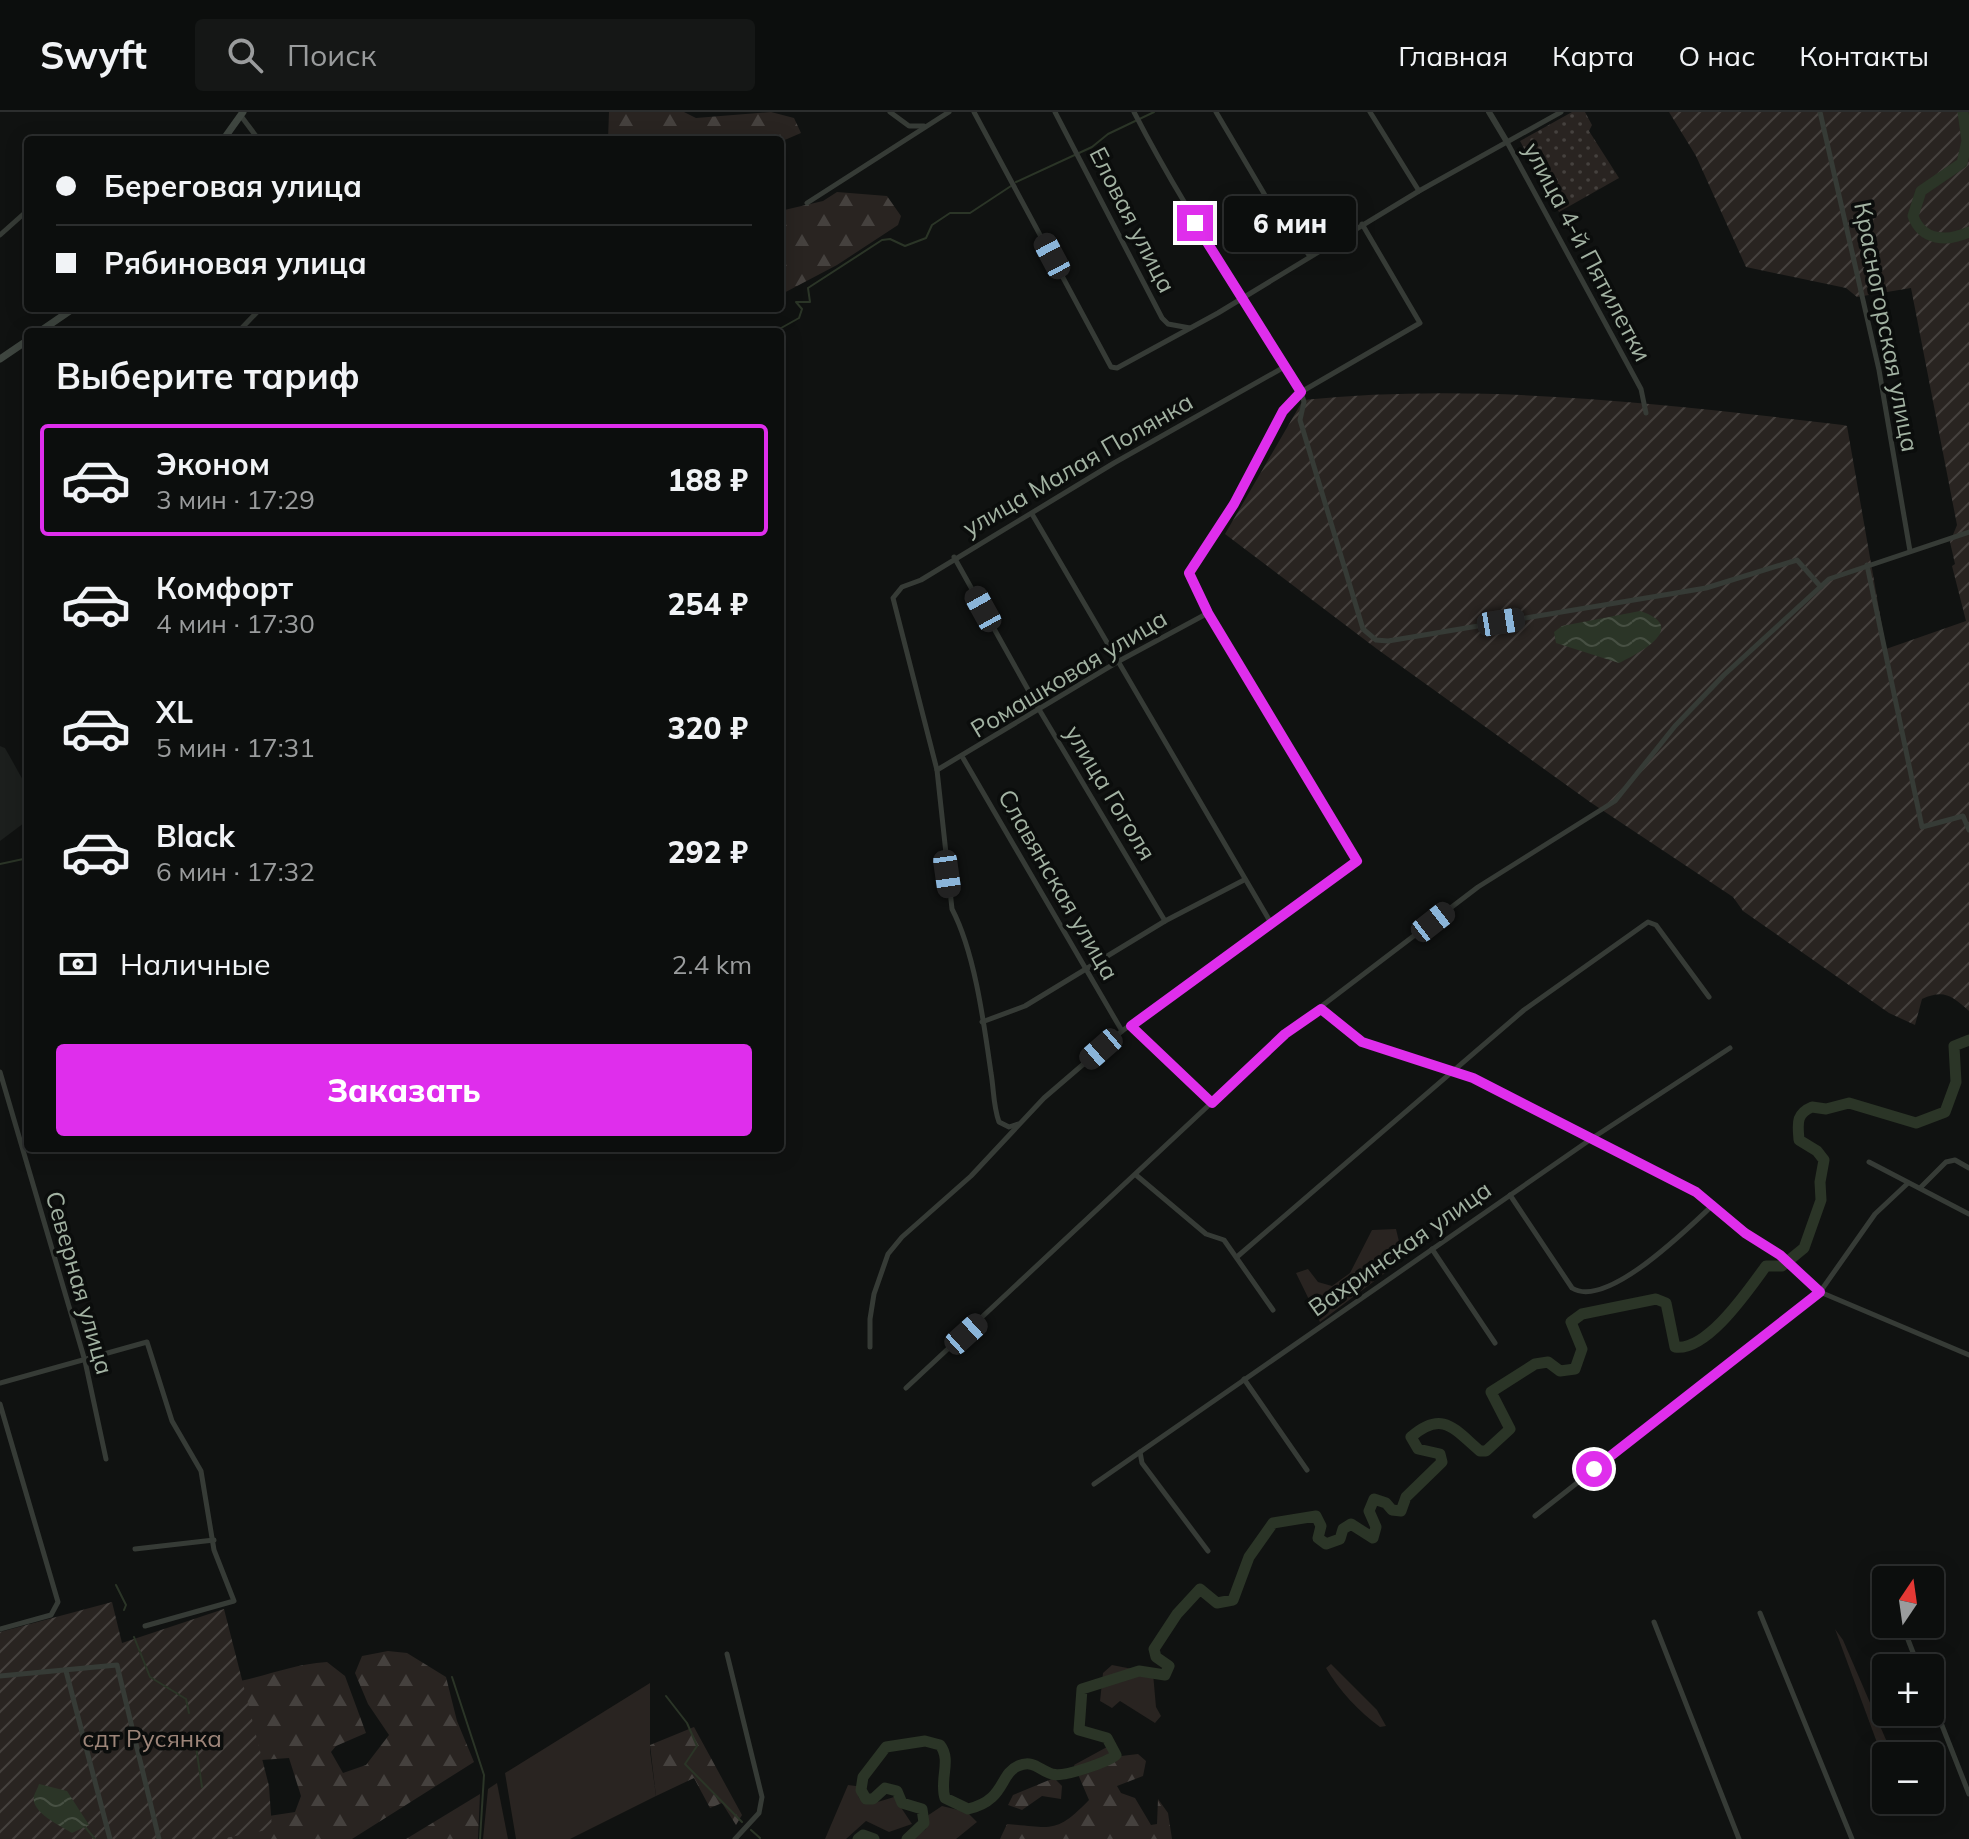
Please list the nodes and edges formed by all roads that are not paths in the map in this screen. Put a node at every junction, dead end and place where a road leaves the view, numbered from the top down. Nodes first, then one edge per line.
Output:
1 (890, 112) edge
2 (949, 112) edge
3 (974, 112) edge
4 (1055, 112) edge
5 (1216, 112) edge
6 (1370, 112) edge
7 (1489, 112) edge
8 (1561, 112) edge
9 (1820, 112) edge
10 (242, 114) edge
11 (1135, 114) edge
12 (925, 126) junction
13 (226, 136) edge
14 (256, 136) edge
15 (1507, 142) junction
16 (1419, 191) junction
17 (807, 203) dead end
18 (24, 214) edge
19 (1362, 224) junction
20 (0, 235) edge
21 (1309, 255) junction
22 (1242, 297) junction
23 (68, 312) edge
24 (257, 312) edge
25 (45, 328) edge
26 (242, 328) edge
27 (1190, 328) junction
28 (24, 343) edge
29 (0, 359) edge
30 (1286, 366) junction
31 (1301, 392) junction
32 (1646, 413) dead end
33 (1032, 514) junction
34 (1969, 532) edge
35 (1910, 551) junction
36 (954, 557) junction
37 (1867, 565) junction
38 (1821, 587) junction
39 (1208, 613) junction
40 (1119, 661) junction
41 (1040, 711) junction
42 (963, 758) junction
43 (937, 770) junction
44 (1969, 830) edge
45 (1244, 880) junction
46 (1165, 921) junction
47 (1271, 923) junction
48 (1085, 970) junction
49 (1709, 997) dead end
50 (1321, 1009) junction
51 (982, 1022) junction
52 (1131, 1026) junction
53 (1122, 1031) junction
54 (1730, 1048) dead end
55 (1452, 1069) junction
56 (0, 1072) edge
57 (1212, 1103) junction
58 (1019, 1124) junction
59 (1594, 1137) junction
60 (1869, 1162) dead end
61 (1969, 1168) edge
62 (1136, 1175) junction
63 (1907, 1184) junction
64 (1920, 1188) junction
65 (1510, 1195) junction
66 (1714, 1204) junction
67 (1969, 1214) edge
68 (1432, 1249) junction
69 (1238, 1256) junction
70 (1820, 1292) junction
71 (1273, 1310) dead end
72 (1495, 1343) dead end
73 (870, 1347) dead end
74 (1969, 1355) edge
75 (85, 1361) junction
76 (1244, 1379) junction
77 (0, 1383) edge
78 (906, 1388) dead end
79 (0, 1404) edge
80 (1141, 1451) junction
81 (106, 1459) dead end
82 (1307, 1470) dead end
83 (1094, 1484) dead end
84 (1535, 1516) dead end
85 (214, 1540) junction
86 (135, 1549) dead end
87 (1208, 1551) dead end
88 (1760, 1613) dead end
89 (1654, 1622) dead end
90 (145, 1626) dead end
91 (0, 1629) edge
92 (727, 1654) dead end
93 (66, 1671) junction
94 (0, 1676) edge
95 (1942, 1726) edge
96 (1969, 1794) edge
97 (110, 1839) edge
98 (159, 1839) edge
99 (735, 1839) edge
100 (1739, 1839) edge
101 (1852, 1839) edge

1 - 12 street
2 - 12 street
3 - 27 street
4 - 27 street, Еловая улица
5 - 21 street
6 - 16 street
7 - 15 street, улица 4-й Пятилетки
8 - 15 street
9 - 35 street, Красногорская улица
10 - 13 main road
10 - 14 street
11 - 22 street
12 - 17 street
15 - 16 street
15 - 32 street, улица 4-й Пятилетки
16 - 19 street
18 - 20 street
19 - 21 street
19 - 31 street
21 - 22 street
22 - 27 street
22 - 30 street
23 - 25 main road
24 - 26 street
28 - 29 main road
30 - 31 street
30 - 33 street, улица Малая Полянка
31 - 38 street
31 - 39 street
33 - 36 street, улица Малая Полянка
33 - 40 street
34 - 35 street
35 - 37 street
36 - 41 street, улица Гоголя
36 - 43 street, улица Малая Полянка
37 - 38 street
37 - 44 street
38 - 50 street
39 - 40 street, Ромашковая улица
39 - 47 street
40 - 41 street, Ромашковая улица
40 - 45 street
41 - 42 street, Ромашковая улица
41 - 46 street, улица Гоголя
42 - 43 street, Ромашковая улица
42 - 48 street, Славянская улица
43 - 51 street
45 - 46 street
45 - 47 street
46 - 48 street
47 - 52 street
48 - 51 street
48 - 53 street, Славянская улица
49 - 55 street
50 - 55 street
50 - 57 street
51 - 58 street
52 - 53 street
52 - 57 street
53 - 58 street
54 - 59 street, Вахринская улица
55 - 59 street
55 - 69 street
56 - 75 street, Северная улица
57 - 62 street
58 - 73 street
59 - 65 street, Вахринская улица
59 - 66 street
60 - 63 street
61 - 64 street
62 - 69 street
62 - 78 street
63 - 64 street
63 - 70 street
64 - 67 street
65 - 66 street
65 - 68 street, Вахринская улица
66 - 70 street
68 - 72 street
68 - 76 street, Вахринская улица
69 - 71 street
70 - 74 street
70 - 84 street
75 - 77 street
75 - 81 street, Северная улица
75 - 85 street
76 - 80 street, Вахринская улица
76 - 82 street
79 - 91 street
80 - 83 street, Вахринская улица
80 - 87 street
85 - 86 street
85 - 90 street
88 - 101 street
89 - 100 street
92 - 99 street
93 - 94 street
93 - 97 street
93 - 98 street
95 - 96 street

